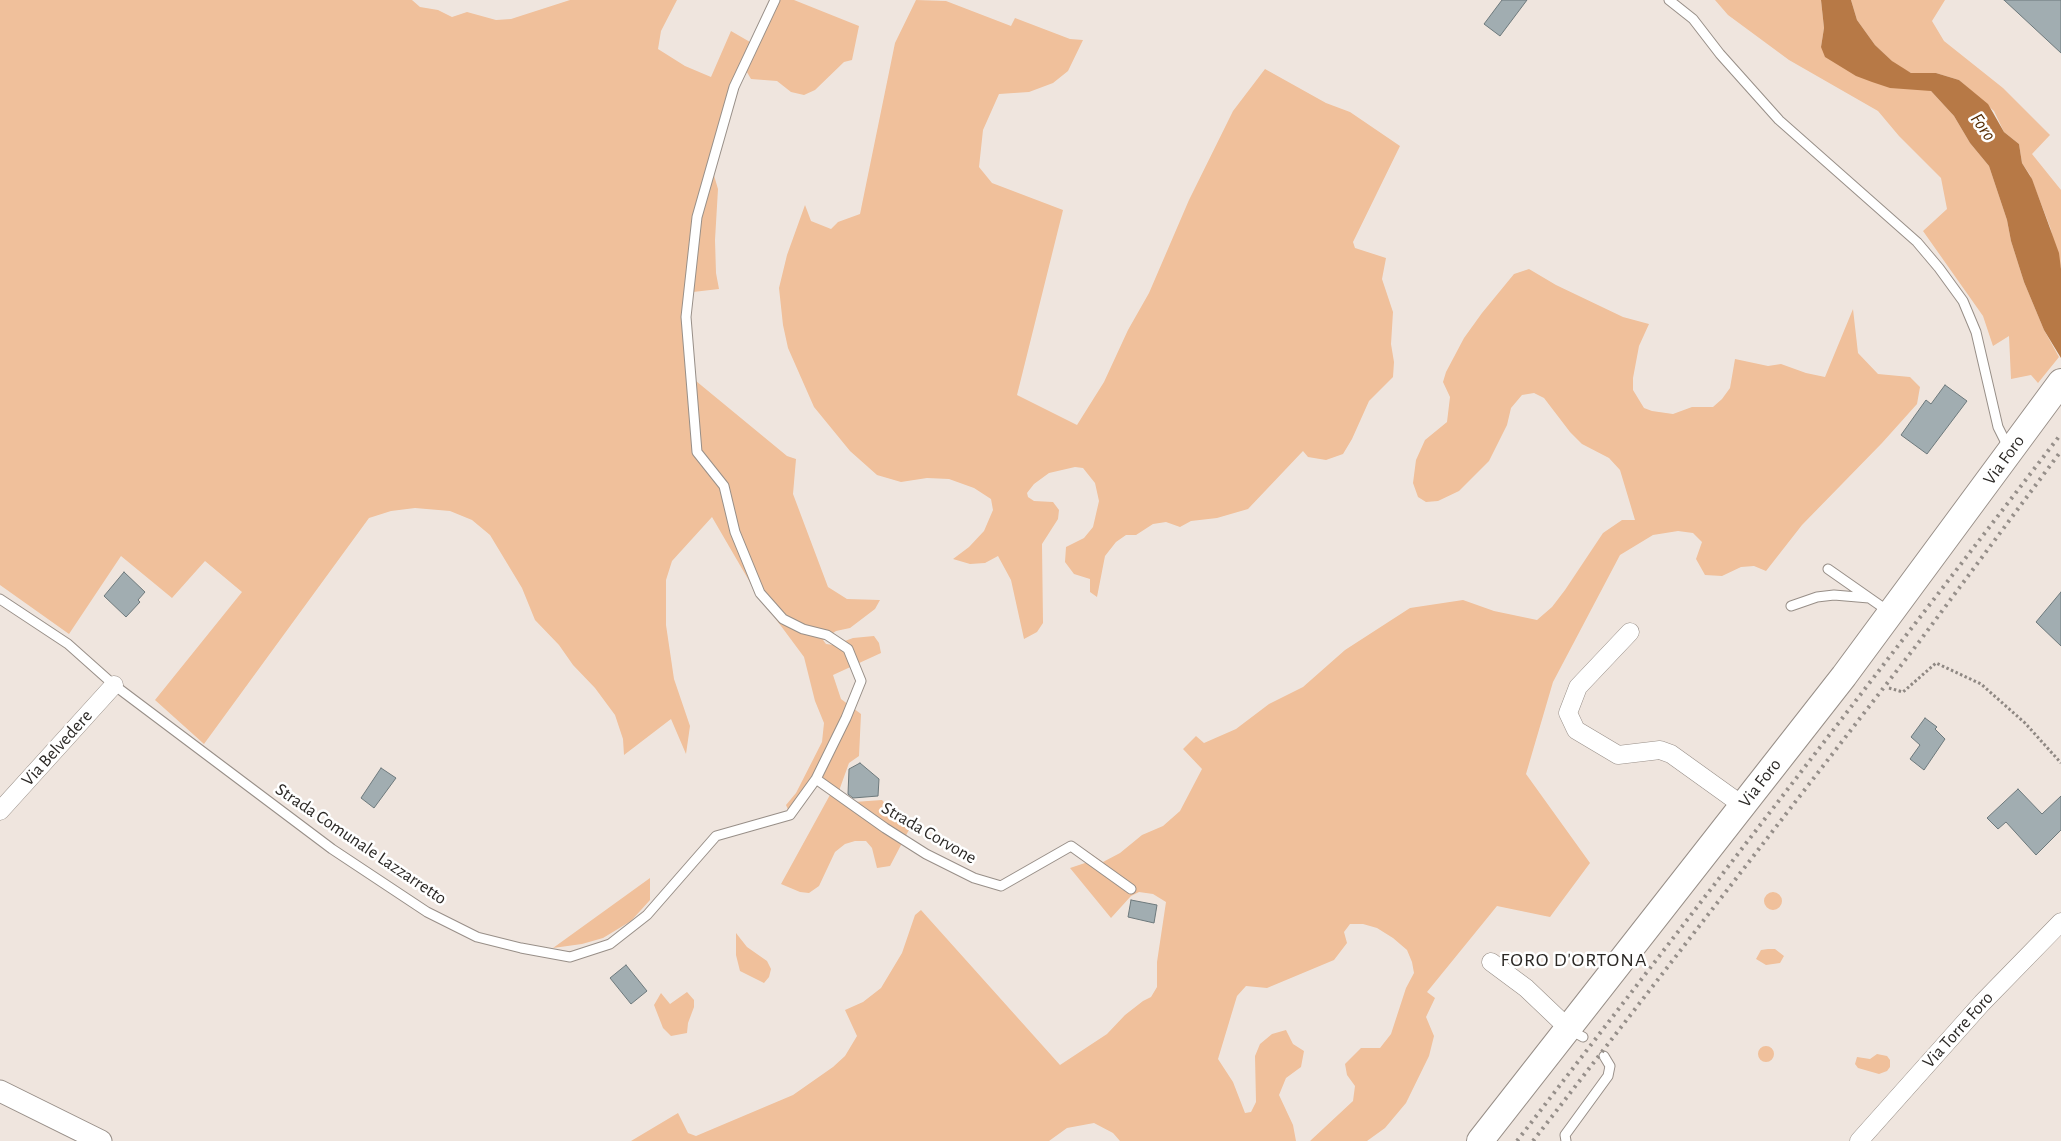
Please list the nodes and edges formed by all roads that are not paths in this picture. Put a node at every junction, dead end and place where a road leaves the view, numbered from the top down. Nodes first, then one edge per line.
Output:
1 (775, 0) edge
2 (1669, 0) edge
3 (2061, 382) edge
4 (2011, 451) junction
5 (1828, 569) dead end
6 (0, 598) edge
7 (1869, 598) junction
8 (1791, 606) dead end
9 (1890, 613) junction
10 (1630, 632) dead end
11 (114, 685) junction
12 (816, 778) junction
13 (1742, 805) junction
14 (0, 811) edge
15 (1131, 889) dead end
16 (2061, 922) edge
17 (1491, 962) dead end
18 (1576, 1033) junction
19 (1604, 1056) dead end
20 (0, 1091) edge
21 (101, 1141) edge
22 (1480, 1141) edge
23 (1566, 1141) edge
24 (1859, 1141) edge

1 - 12 lane
2 - 4 lane
3 - 4 main road, Via Foro
4 - 9 main road, Via Foro
5 - 7 lane
6 - 11 lane, Strada Comunale Lazzarretto
7 - 8 lane
7 - 9 lane
9 - 13 main road, Via Foro
10 - 13 street
11 - 12 lane, Strada Comunale Lazzarretto
11 - 14 street, Via Belvedere
12 - 15 lane, Strada Corvone
13 - 18 main road, Via Foro
16 - 24 street, Via Torre Foro
17 - 18 street
18 - 22 main road, Via Foro
19 - 23 lane
20 - 21 street

